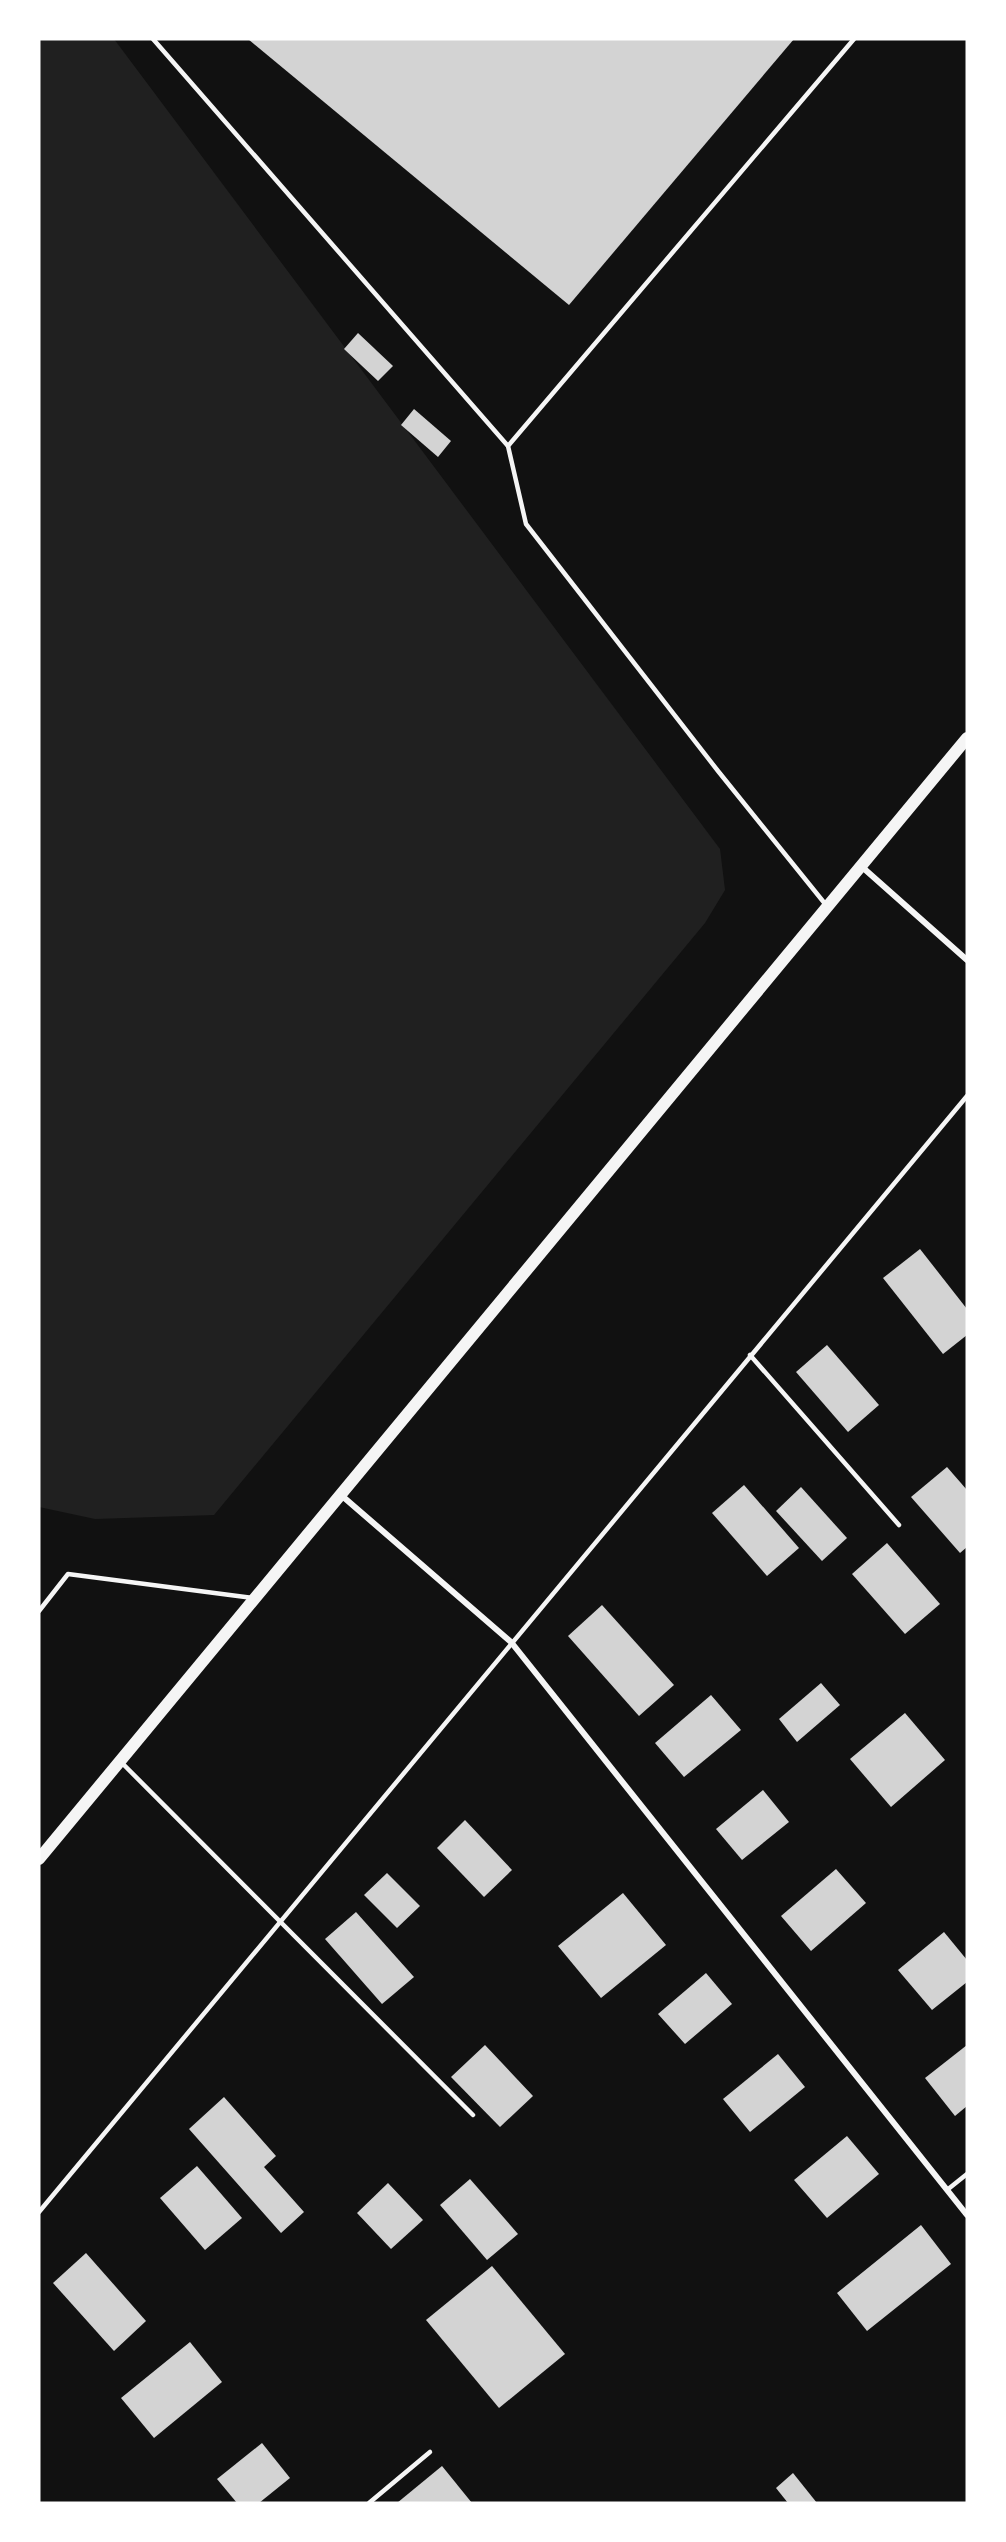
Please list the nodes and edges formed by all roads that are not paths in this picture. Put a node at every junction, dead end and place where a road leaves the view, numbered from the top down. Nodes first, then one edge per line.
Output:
1 (153, 39) edge
2 (854, 39) edge
3 (508, 446) junction
4 (967, 738) edge
5 (861, 866) junction
6 (827, 907) junction
7 (967, 960) edge
8 (967, 1096) edge
9 (750, 1355) junction
10 (341, 1495) junction
11 (899, 1526) dead end
12 (255, 1598) junction
13 (39, 1611) edge
14 (511, 1642) junction
15 (120, 1761) junction
16 (39, 1859) edge
17 (279, 1922) junction
18 (472, 2115) dead end
19 (967, 2174) edge
20 (947, 2190) junction
21 (39, 2212) edge
22 (967, 2215) edge
23 (430, 2452) dead end
24 (369, 2503) edge

1 - 3 lane
2 - 3 lane
3 - 6 lane
4 - 5 main road
5 - 6 main road
5 - 7 street
6 - 10 main road
8 - 9 lane
9 - 11 lane
9 - 14 lane
10 - 12 main road
10 - 14 street
12 - 13 lane
12 - 15 main road
14 - 17 lane
14 - 20 street
15 - 16 main road
15 - 17 lane
17 - 18 lane
17 - 21 lane
19 - 20 lane
20 - 22 street
23 - 24 lane

